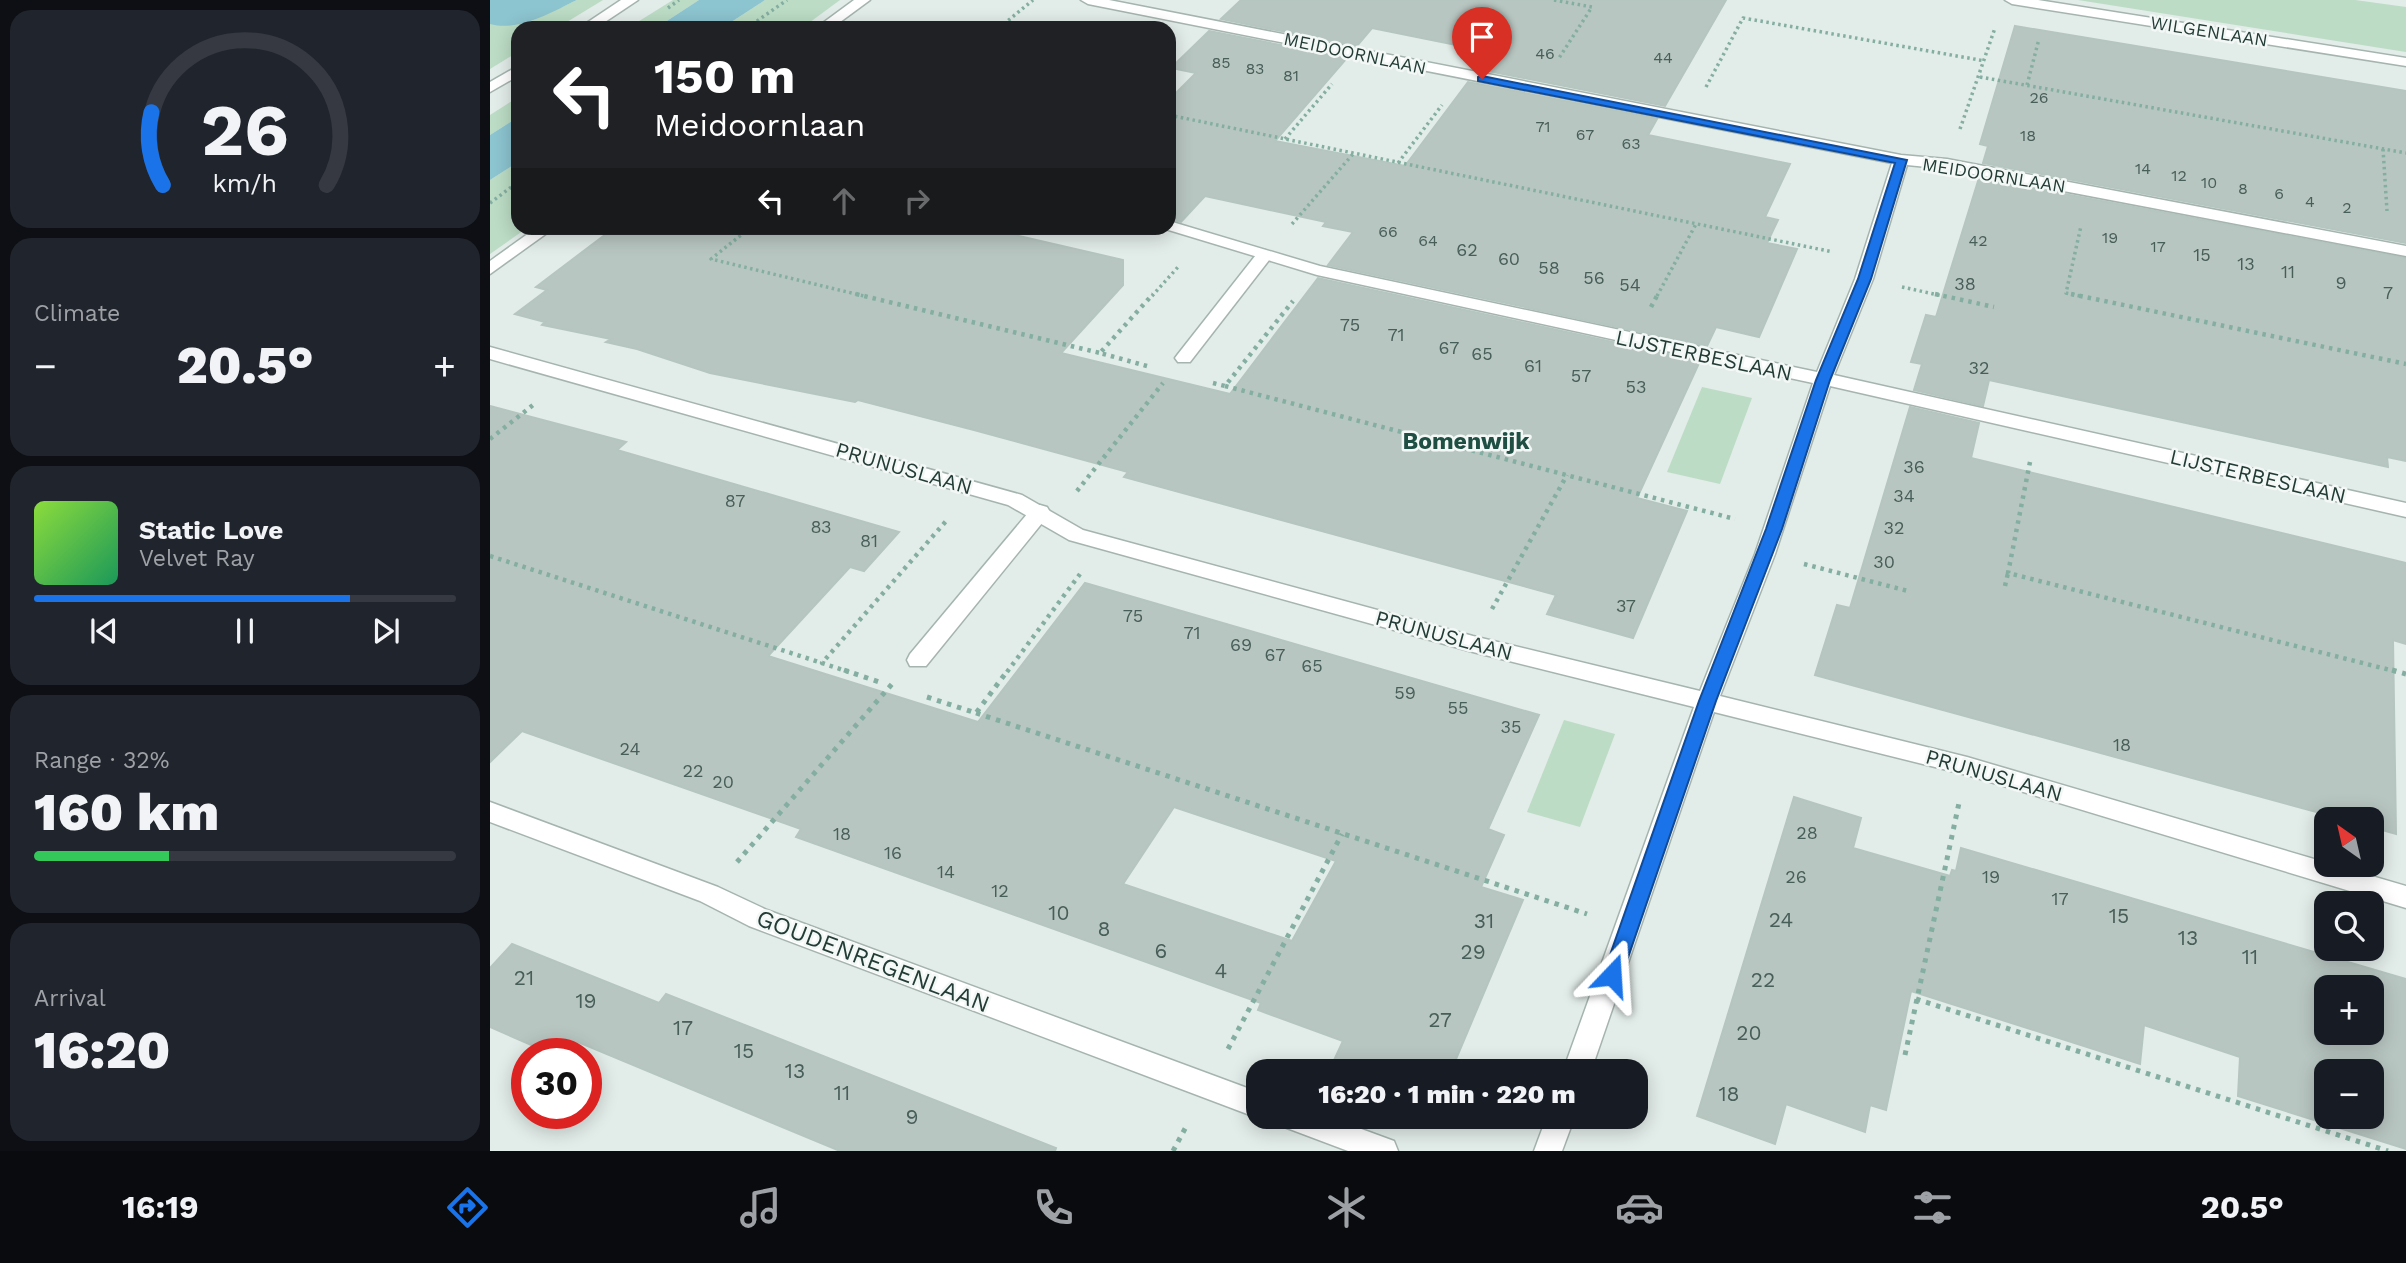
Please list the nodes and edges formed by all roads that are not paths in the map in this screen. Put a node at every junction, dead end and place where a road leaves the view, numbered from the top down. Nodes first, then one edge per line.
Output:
1 (631, 0) edge
2 (863, 0) edge
3 (1088, 0) edge
4 (2012, 0) edge
5 (597, 21) edge
6 (833, 21) edge
7 (2406, 62) edge
8 (511, 75) edge
9 (490, 88) edge
10 (1901, 160) junction
11 (1176, 228) edge
12 (537, 235) edge
13 (2405, 251) edge
14 (1265, 255) junction
15 (490, 269) edge
16 (490, 353) edge
17 (1184, 358) road end
18 (1823, 380) junction
19 (2406, 510) edge
20 (1047, 516) junction
21 (918, 660) road end
22 (1707, 701) junction
23 (490, 812) edge
24 (2406, 897) edge
25 (1581, 1059) edge
26 (1246, 1101) edge
27 (1324, 1129) edge
28 (1556, 1129) edge
29 (1384, 1151) edge
30 (1548, 1151) edge

1 - 5 street
2 - 6 street
3 - 10 street, MEIDOORNLAAN
4 - 7 street, WILGENLAAN
8 - 9 street
10 - 13 street, MEIDOORNLAAN
10 - 18 street
11 - 14 street, LIJSTERBESLAAN
12 - 15 street
14 - 17 street
14 - 18 street, LIJSTERBESLAAN
16 - 20 street, PRUNUSLAAN
18 - 19 street, LIJSTERBESLAAN
18 - 22 street
20 - 21 street
20 - 22 street, PRUNUSLAAN
22 - 24 street, PRUNUSLAAN
22 - 25 street
23 - 26 street, GOUDENREGENLAAN
27 - 29 street
28 - 30 street

